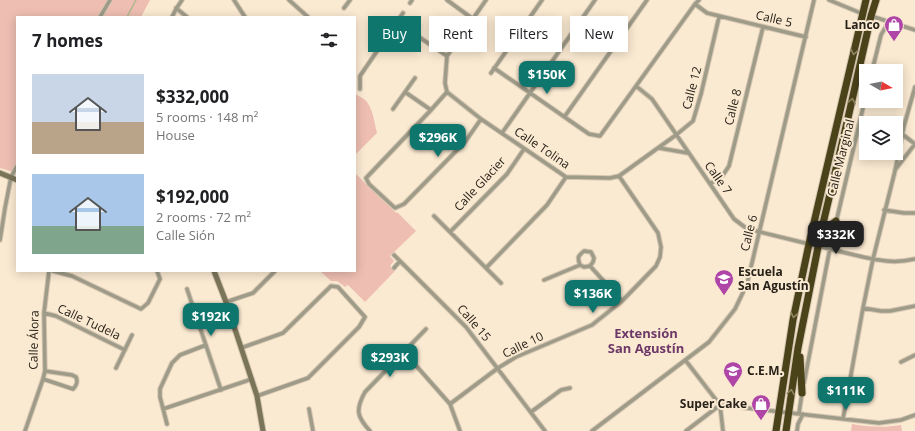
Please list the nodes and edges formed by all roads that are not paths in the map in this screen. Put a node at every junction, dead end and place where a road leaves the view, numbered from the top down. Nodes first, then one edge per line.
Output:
1 (110, 0) edge
2 (182, 0) edge
3 (234, 0) edge
4 (289, 0) edge
5 (350, 0) edge
6 (447, 0) edge
7 (486, 0) edge
8 (542, 0) edge
9 (595, 0) edge
10 (647, 0) edge
11 (699, 0) edge
12 (814, 0) edge
13 (829, 0) edge
14 (866, 0) edge
15 (876, 0) edge
16 (695, 4) junction
17 (176, 8) junction
18 (344, 8) dead end
19 (403, 13) dead end
20 (863, 14) junction
21 (101, 16) edge
22 (172, 16) edge
23 (186, 16) edge
24 (244, 16) edge
25 (307, 16) edge
26 (401, 16) edge
27 (469, 16) edge
28 (475, 16) edge
29 (871, 16) junction
30 (720, 17) junction
31 (889, 21) junction
32 (763, 27) junction
33 (915, 30) edge
34 (806, 37) junction
35 (421, 38) edge
36 (377, 52) edge
37 (450, 52) edge
38 (447, 56) junction
39 (874, 64) edge
40 (494, 68) junction
41 (491, 73) dead end
42 (415, 78) dead end
43 (636, 86) junction
44 (915, 87) edge
45 (360, 89) dead end
46 (405, 92) junction
47 (447, 92) junction
48 (530, 93) junction
49 (863, 108) edge
50 (393, 109) dead end
51 (431, 110) junction
52 (565, 116) junction
53 (481, 119) junction
54 (903, 130) edge
55 (502, 133) junction
56 (903, 135) edge
57 (676, 136) junction
58 (915, 144) edge
59 (659, 148) junction
60 (524, 149) junction
61 (688, 153) junction
62 (897, 160) edge
63 (16, 168) edge
64 (895, 171) junction
65 (0, 173) edge
66 (619, 176) junction
67 (11, 177) junction
68 (566, 177) junction
69 (16, 180) edge
70 (710, 184) junction
71 (884, 210) junction
72 (915, 213) edge
73 (434, 216) dead end
74 (836, 221) junction
75 (450, 232) junction
76 (760, 232) junction
77 (821, 232) junction
78 (0, 240) edge
79 (809, 244) junction
80 (818, 246) junction
81 (830, 248) junction
82 (394, 255) dead end
83 (873, 259) junction
84 (915, 259) edge
85 (400, 262) junction
86 (580, 265) junction
87 (590, 266) junction
88 (394, 268) dead end
89 (486, 268) junction
90 (49, 272) edge
91 (57, 272) edge
92 (157, 272) edge
93 (214, 272) edge
94 (275, 272) edge
95 (544, 280) dead end
96 (501, 283) dead end
97 (187, 289) dead end
98 (622, 301) junction
99 (226, 302) junction
100 (915, 306) edge
101 (862, 308) junction
102 (44, 313) junction
103 (426, 329) dead end
104 (132, 334) dead end
105 (206, 346) junction
106 (241, 348) junction
107 (798, 348) junction
108 (125, 350) junction
109 (404, 352) junction
110 (915, 355) edge
111 (686, 361) junction
112 (901, 362) dead end
113 (116, 368) dead end
114 (498, 368) junction
115 (44, 371) junction
116 (43, 379) junction
117 (252, 379) junction
118 (570, 388) dead end
119 (221, 390) junction
120 (802, 393) junction
121 (258, 396) junction
122 (450, 404) junction
123 (720, 405) junction
124 (163, 409) junction
125 (309, 409) dead end
126 (779, 411) junction
127 (531, 412) junction
128 (788, 412) junction
129 (801, 414) junction
130 (915, 415) edge
131 (843, 419) junction
132 (168, 424) dead end
133 (25, 431) edge
134 (263, 431) edge
135 (313, 431) edge
136 (370, 431) edge
137 (460, 431) edge
138 (545, 431) edge
139 (592, 431) edge
140 (686, 431) edge
141 (723, 431) edge
142 (776, 431) edge
143 (786, 431) edge
144 (797, 431) edge

1 - 21 street
2 - 17 street
3 - 24 street
4 - 25 street
5 - 18 street
6 - 27 street
7 - 28 street
8 - 40 street
9 - 48 street
10 - 52 street
11 - 16 street
12 - 34 street, Calle 6
13 - 20 street
14 - 20 highway
15 - 29 highway
16 - 30 street, Calle 5
16 - 43 street
17 - 22 street
17 - 23 street
19 - 26 street
20 - 29 street
20 -> 79 highway
29 - 31 street
77 -> 29 highway
30 - 32 street, Calle 5
30 - 57 street, Calle 12
31 - 33 street
31 - 39 street
32 - 34 street, Calle 5
32 - 70 street, Calle 8
34 - 76 street, Calle 6
35 - 38 street
36 - 45 street
37 - 38 street
38 - 47 street
40 - 41 street
40 - 48 street
42 - 46 street
43 - 52 street
43 - 57 street, Calle 7
44 - 54 street
46 - 50 street
46 - 51 street
47 - 51 street
47 - 53 street, Calle Tolina
48 - 52 street
48 - 55 street
49 - 74 street, Calle Marginal
51 - 53 street
53 - 55 street, Calle Tolina
55 - 60 street, Calle Tolina
56 - 58 street
57 - 59 street, Calle 12
57 - 61 street, Calle 7
58 - 64 street
59 - 61 street
59 - 66 street, Calle 12
60 - 68 street, Calle Tolina
60 - 75 street, Calle Glacier
61 - 70 street, Calle 7
62 - 64 street
63 - 67 street
64 - 71 street
65 - 67 street
66 - 68 street, Calle Tolina
66 - 98 street, Calle 10
67 - 69 street
67 - 78 street
68 - 89 street
70 - 76 street, Calle 7
71 - 72 street
71 - 83 street
73 - 75 street
74 - 77 highway
74 - 81 street, Calle Marginal
75 - 89 street
76 - 79 street, Calle 7
76 - 111 street, Calle 6
77 - 80 highway
79 -> 126 highway
80 - 81 street
80 - 107 highway
81 - 83 street
81 - 120 street, Calle Marginal
82 - 85 street, Calle 15
83 - 84 street
83 - 101 street
85 - 88 street
85 - 114 street, Calle 15
86 - 87 street
86 - 87 street
86 - 95 street
87 - 98 street
89 - 96 street
90 - 102 street, Calle Álora
91 - 92 street
93 - 99 street
94 - 99 street
97 - 105 street
98 - 114 street, Calle 10
99 - 106 street
100 - 101 street
101 - 131 street
102 - 108 street, Calle Tudela
102 - 115 street, Calle Álora
103 - 109 street
104 - 108 street
105 - 119 street
105 - 124 street
106 - 117 street
106 - 121 street
107 - 120 highway
128 -> 107 highway
108 - 113 street
109 - 122 street
109 - 136 street
110 - 112 street
111 - 123 street
111 - 139 street, Calle 6
114 - 122 street, Calle 10
114 - 127 street, Calle 15
115 - 116 street, Calle Álora
115 - 116 street
116 - 133 street, Calle Álora
117 - 119 street
117 - 121 street
118 - 127 street
119 - 124 street
120 - 129 street, Calle Marginal
121 - 134 street
122 - 137 street
123 - 126 street
123 - 140 street
123 - 141 street
124 - 132 street
125 - 135 street
126 - 128 street
126 - 142 highway
127 - 138 street, Calle 15
128 - 129 street
128 - 143 highway
129 - 131 street
129 - 144 street, Calle Marginal
130 - 131 street

